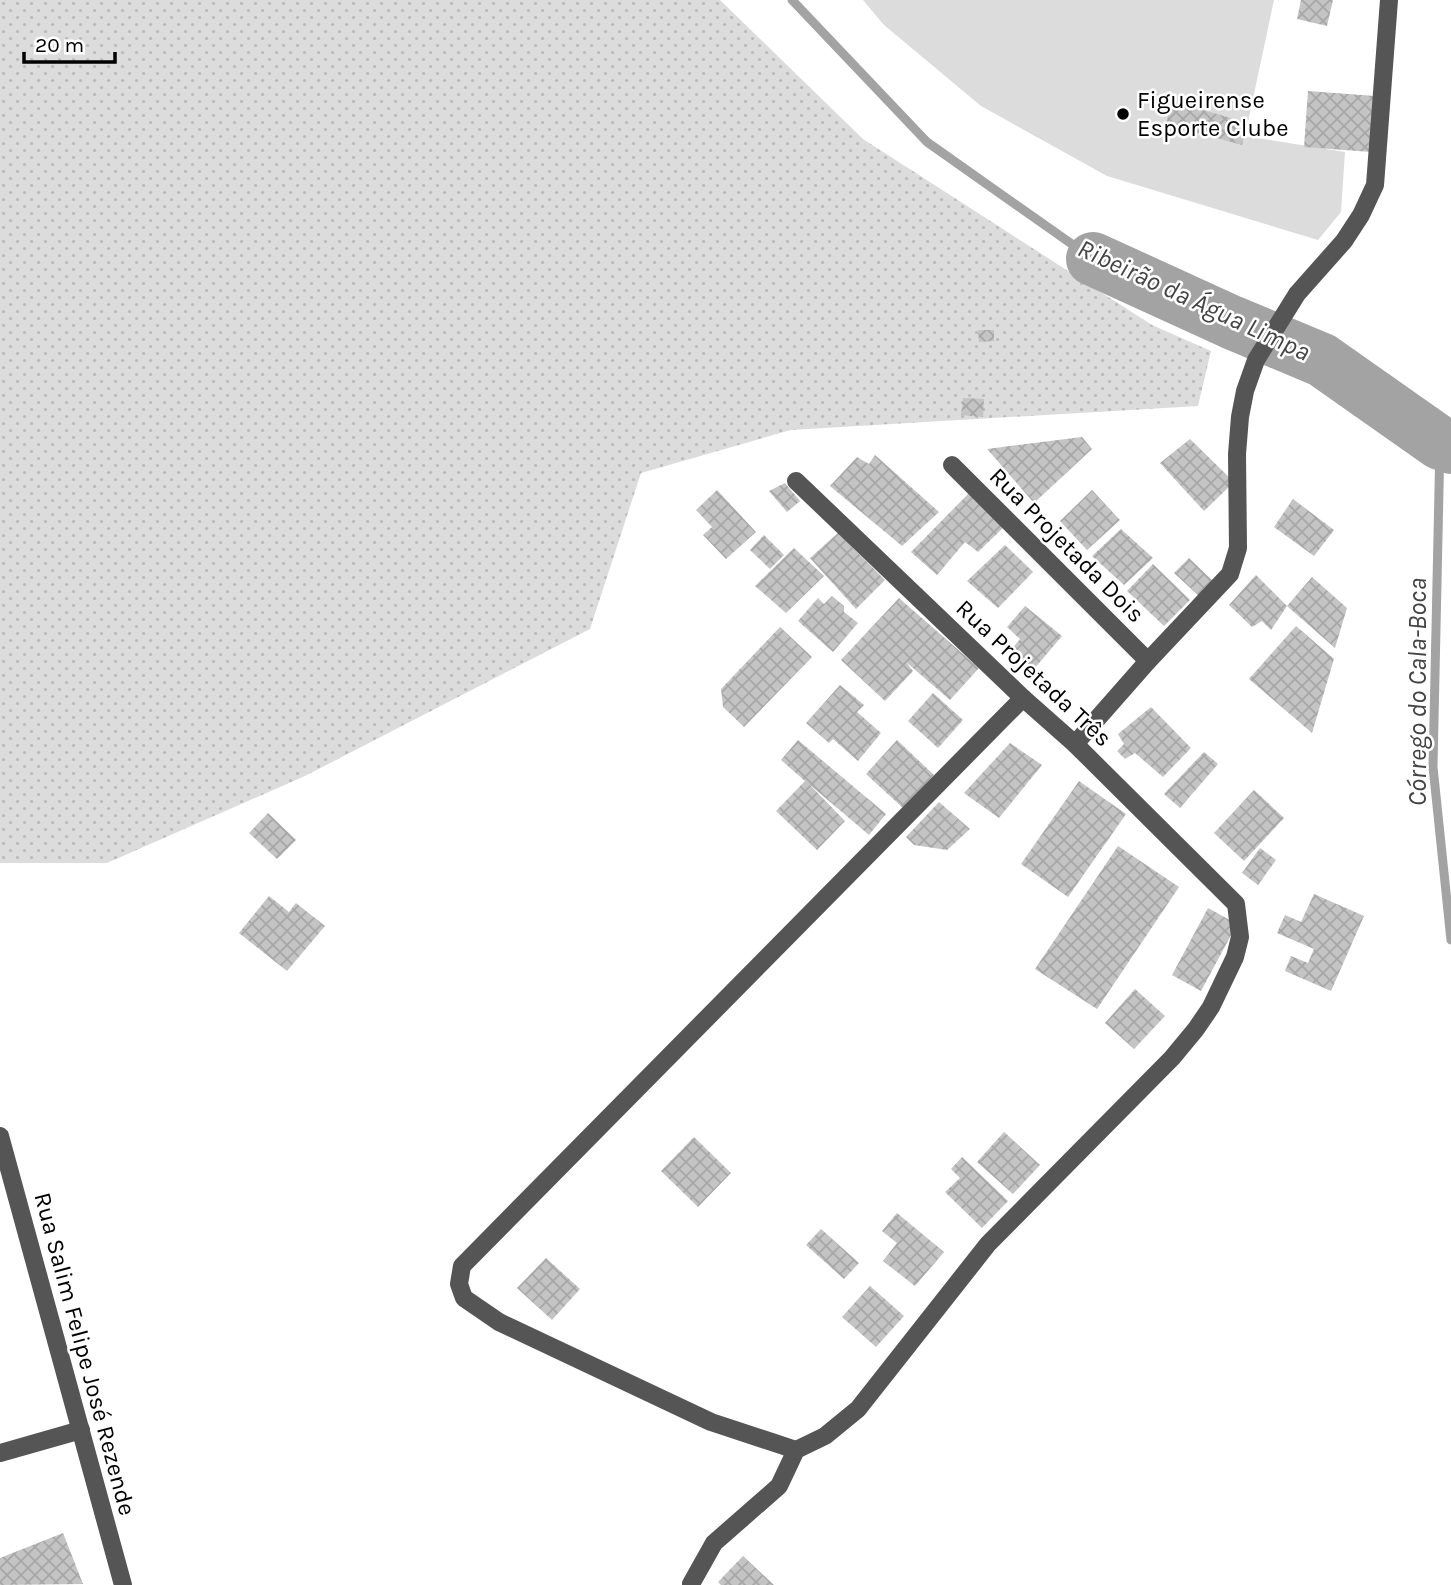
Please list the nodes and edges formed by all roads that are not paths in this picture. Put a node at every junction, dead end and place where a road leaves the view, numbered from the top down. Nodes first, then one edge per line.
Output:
1 (1389, 0) edge
2 (953, 465) dead end
3 (796, 481) dead end
4 (1148, 661) junction
5 (1023, 698) junction
6 (1075, 744) junction
7 (0, 1136) edge
8 (81, 1430) junction
9 (796, 1450) junction
10 (0, 1453) edge
11 (691, 1584) edge
12 (123, 1585) edge

1 - 4 street
2 - 4 street, Rua Projetada Dois
3 - 5 street, Rua Projetada Três
4 - 6 street
5 - 6 street, Rua Projetada Três
5 - 9 street
6 - 9 street, Rua Projetada Três
7 - 8 street, Rua Salim Felipe José Rezende
8 - 10 street
8 - 12 street, Rua Salim Felipe José Rezende
9 - 11 street

